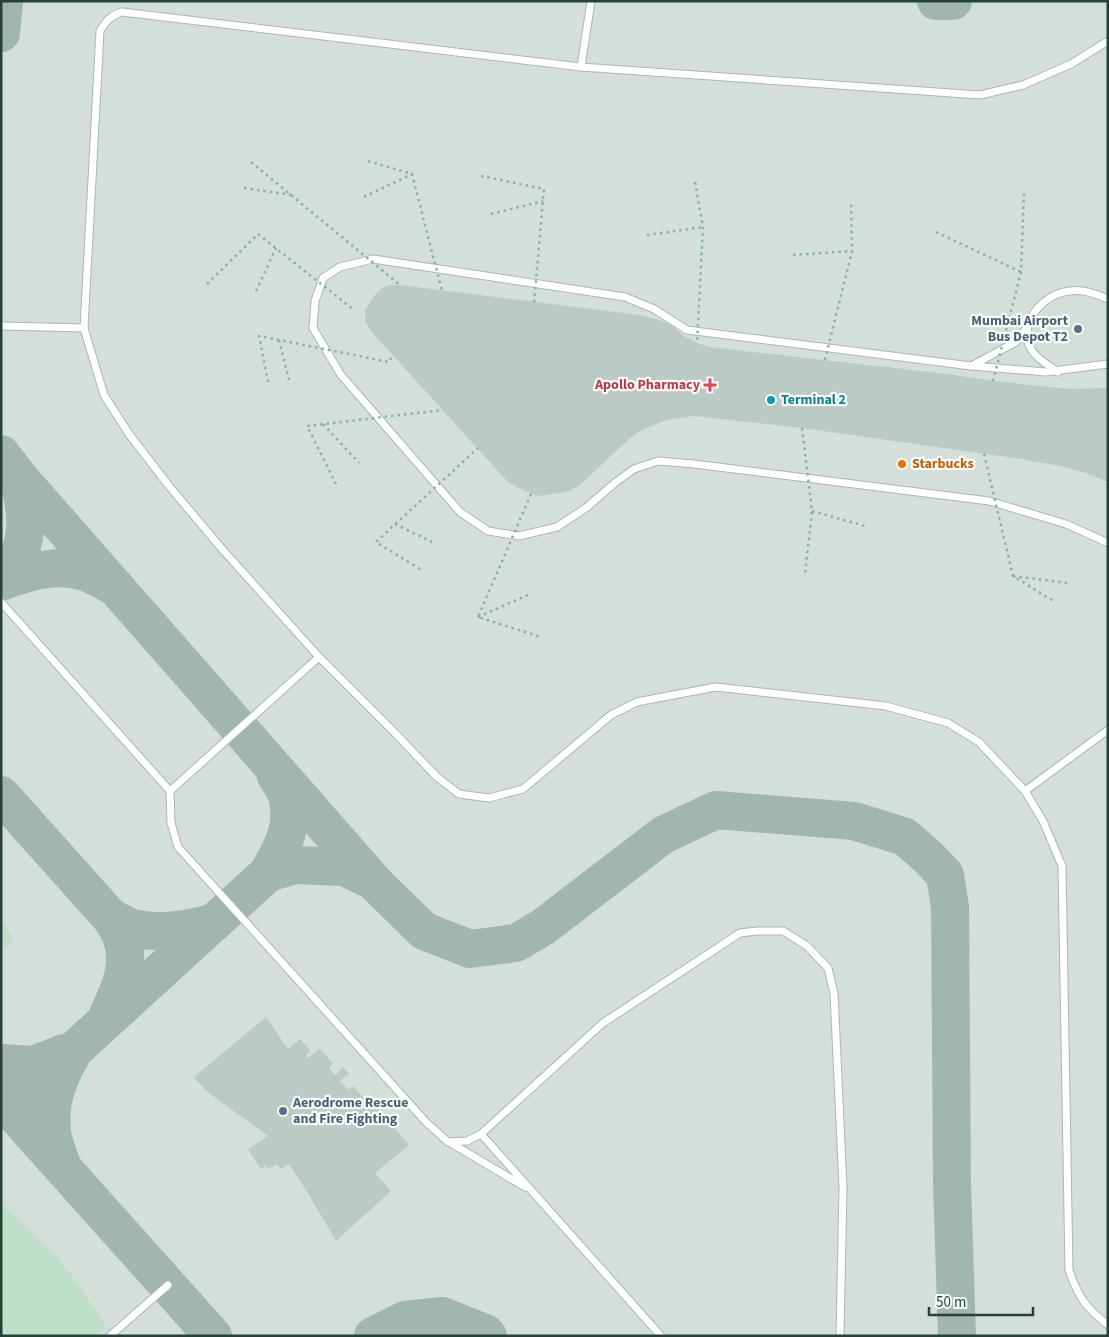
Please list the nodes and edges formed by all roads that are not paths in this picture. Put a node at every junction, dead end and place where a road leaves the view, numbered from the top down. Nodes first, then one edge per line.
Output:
1 (591, 1) edge
2 (1108, 41) edge
3 (581, 67) junction
4 (1108, 299) edge
5 (1028, 325) junction
6 (1, 326) edge
7 (84, 328) junction
8 (1108, 364) edge
9 (971, 366) junction
10 (1058, 372) junction
11 (1108, 543) edge
12 (1, 602) edge
13 (320, 658) junction
14 (1108, 730) edge
15 (170, 791) junction
16 (1025, 791) junction
17 (481, 1134) junction
18 (448, 1142) junction
19 (532, 1191) junction
20 (168, 1285) dead end
21 (1108, 1324) edge
22 (110, 1336) edge
23 (661, 1336) edge
24 (840, 1336) edge

1 - 3 lane
2 - 3 lane
3 - 7 lane
4 - 5 lane
5 - 9 lane
5 - 10 lane
6 - 7 lane
7 - 13 lane
8 - 10 lane
9 - 10 lane
9 - 11 lane
12 - 15 lane
13 - 15 lane
13 - 16 lane
14 - 16 lane
15 - 18 lane
16 - 21 lane
17 - 18 lane
17 - 19 lane
17 - 24 lane
18 - 19 lane
19 - 23 lane
20 - 22 lane

